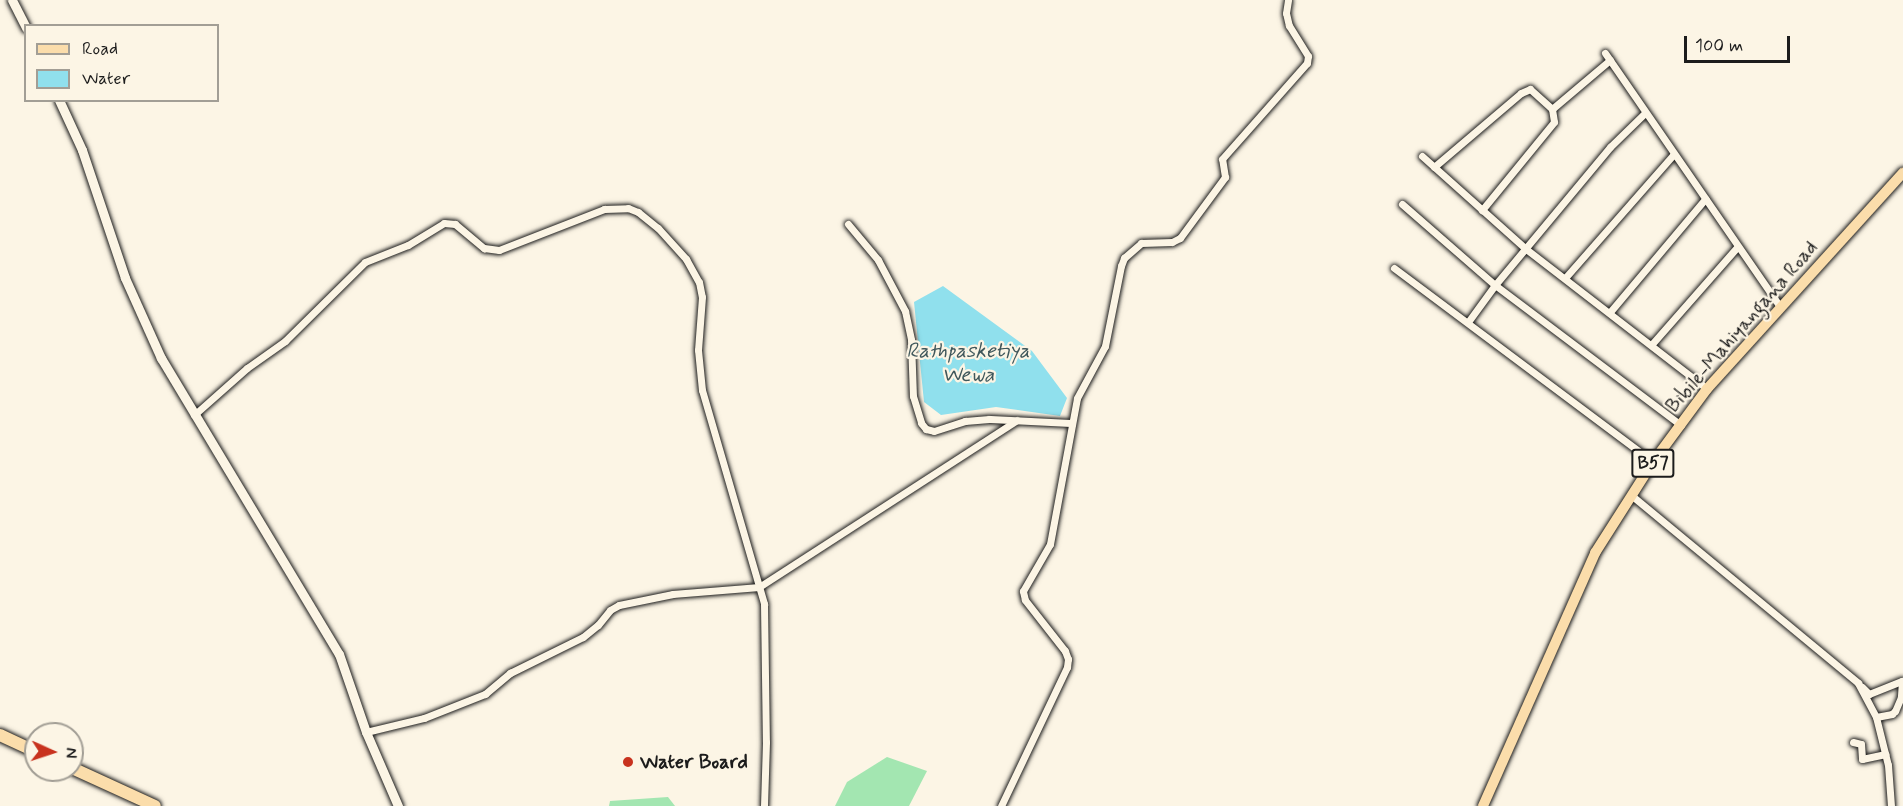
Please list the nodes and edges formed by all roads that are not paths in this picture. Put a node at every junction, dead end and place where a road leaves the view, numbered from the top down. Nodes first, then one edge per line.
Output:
1 (12, 0) edge
2 (1288, 0) edge
3 (24, 24) edge
4 (1605, 53) dead end
5 (1610, 60) junction
6 (60, 102) edge
7 (1552, 109) junction
8 (1645, 113) junction
9 (1674, 154) junction
10 (1422, 156) dead end
11 (1434, 167) junction
12 (1903, 173) edge
13 (1705, 200) junction
14 (1402, 204) dead end
15 (1482, 210) junction
16 (848, 224) dead end
17 (1738, 246) junction
18 (1526, 249) junction
19 (1394, 268) dead end
20 (1565, 278) junction
21 (1495, 285) junction
22 (1780, 307) junction
23 (1610, 312) junction
24 (1468, 322) junction
25 (1652, 344) junction
26 (1707, 388) junction
27 (194, 415) junction
28 (1017, 420) junction
29 (1072, 423) junction
30 (1681, 425) junction
31 (1653, 462) junction
32 (1631, 495) junction
33 (760, 586) junction
34 (1858, 683) junction
35 (1876, 717) junction
36 (366, 732) junction
37 (0, 735) edge
38 (1853, 742) dead end
39 (24, 746) edge
40 (1886, 754) junction
41 (84, 773) edge
42 (155, 806) edge
43 (398, 806) edge
44 (764, 806) edge
45 (1002, 806) edge
46 (1483, 806) edge
47 (1891, 806) edge

1 - 3 street
2 - 29 street
4 - 5 street
5 - 7 street
5 - 8 street
6 - 27 street
7 - 11 street
7 - 15 street
8 - 9 street
8 - 18 street
9 - 13 street
9 - 20 street
10 - 11 street
11 - 15 street
12 - 22 main road, Bibile-Mahiyangana Road / B57
13 - 17 street
13 - 23 street
14 - 21 street
15 - 18 street
16 - 28 street
17 - 22 street
17 - 25 street
18 - 20 street
18 - 21 street
19 - 24 street
20 - 23 street
21 - 24 street
21 - 30 street
22 - 26 main road, Bibile-Mahiyangana Road / B57
23 - 25 street
24 - 31 street
25 - 26 street
26 - 30 main road, Bibile-Mahiyangana Road / B57
27 - 33 street
27 - 36 street
28 - 29 street
28 - 33 street
29 - 45 street
30 - 31 main road, Bibile-Mahiyangana Road / B57
31 - 32 main road, Bibile-Mahiyangana Road / B57
32 - 34 street
32 - 46 main road, Bibile-Mahiyangana Road / B57
33 - 36 street
33 - 44 street
34 - 35 street
34 - 35 street
35 - 40 street
36 - 43 street
37 - 39 highway
38 - 40 street
40 - 47 street
41 - 42 highway

